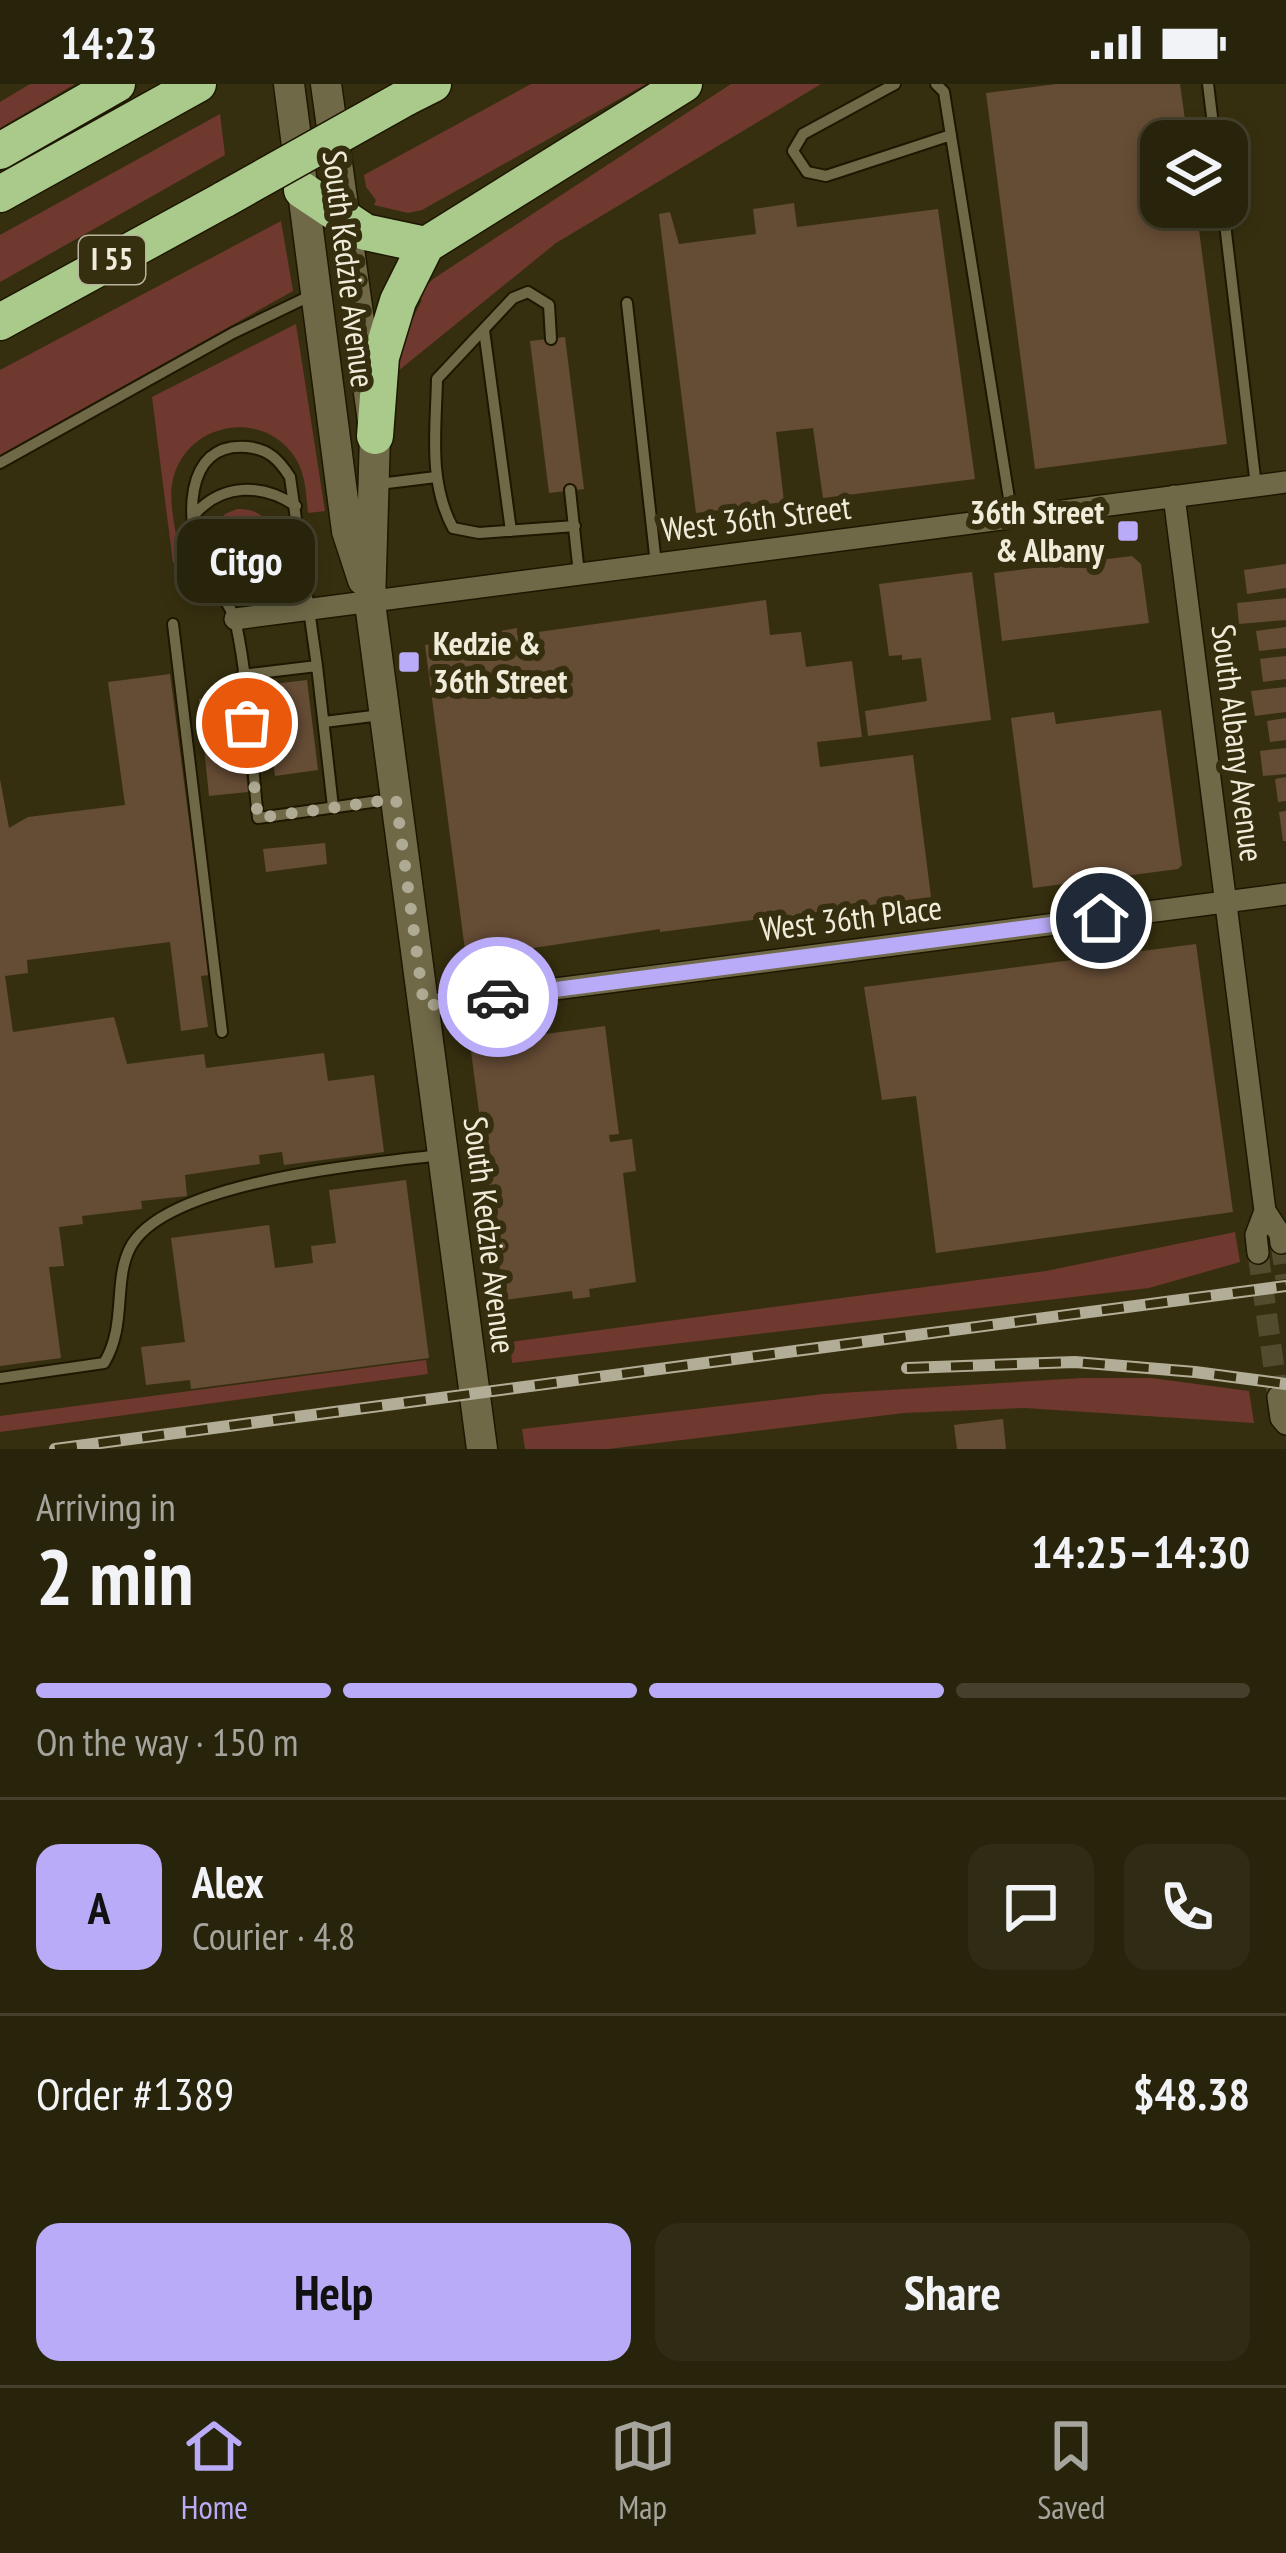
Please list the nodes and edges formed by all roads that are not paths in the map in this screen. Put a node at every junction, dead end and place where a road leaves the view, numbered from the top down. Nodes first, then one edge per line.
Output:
1 (116, 84) edge
2 (198, 84) edge
3 (289, 84) edge
4 (326, 84) edge
5 (684, 84) edge
6 (895, 84) edge
7 (936, 84) edge
8 (1208, 84) edge
9 (419, 91) edge
10 (1212, 120) edge
11 (951, 135) junction
12 (0, 151) edge
13 (302, 190) junction
14 (0, 194) edge
15 (345, 221) junction
16 (1225, 228) edge
17 (426, 245) junction
18 (316, 293) junction
19 (627, 303) dead end
20 (0, 322) edge
21 (484, 330) junction
22 (551, 339) dead end
23 (375, 436) junction
24 (0, 464) edge
25 (436, 478) junction
26 (1286, 482) edge
27 (374, 484) junction
28 (1256, 485) junction
29 (570, 490) dead end
30 (1174, 496) junction
31 (296, 506) junction
32 (194, 515) junction
33 (1012, 517) junction
34 (575, 526) junction
35 (511, 530) junction
36 (656, 564) junction
37 (580, 574) junction
38 (370, 603) junction
39 (311, 610) junction
40 (236, 619) junction
41 (173, 624) dead end
42 (317, 665) junction
43 (242, 675) junction
44 (385, 714) junction
45 (324, 722) junction
46 (396, 799) junction
47 (333, 807) junction
48 (1286, 894) edge
49 (1225, 903) junction
50 (424, 1006) junction
51 (222, 1032) dead end
52 (443, 1155) junction
53 (1264, 1211) junction
54 (1281, 1244) tunnel mouth
55 (1258, 1252) tunnel mouth
56 (0, 1378) edge
57 (1278, 1397) dead end
58 (1286, 1424) edge
59 (482, 1449) edge

1 - 12 highway
2 - 14 highway
3 - 13 main road, South Kedzie Avenue
4 - 15 main road, South Kedzie Avenue
5 - 17 highway
6 - 11 lane
7 - 11 lane
8 - 10 lane
9 - 20 highway, I 55, bridge
11 - 33 lane
13 - 15 highway
13 - 18 main road, South Kedzie Avenue
15 - 17 highway
15 - 23 main road, South Kedzie Avenue
16 - 28 lane
17 - 23 highway
18 - 24 lane
18 - 38 main road, South Kedzie Avenue
19 - 36 lane
21 - 22 lane
21 - 25 lane
21 - 35 lane
23 - 27 main road, South Kedzie Avenue
25 - 27 lane
25 - 35 lane
26 - 28 street, West 36th Street
27 - 38 main road, South Kedzie Avenue
28 - 30 street, West 36th Street
29 - 34 lane
30 - 33 street, West 36th Street
30 - 49 street, South Albany Avenue
31 - 32 lane
31 - 32 lane
31 - 39 lane
32 - 40 lane
33 - 36 street, West 36th Street
34 - 35 lane
34 - 37 lane
36 - 37 street, West 36th Street
37 - 38 street, West 36th Street
38 - 39 street, West 36th Street
38 - 44 main road, South Kedzie Avenue
39 - 40 street, West 36th Street
39 - 42 lane
40 - 43 lane
41 - 51 lane
42 - 43 lane
42 - 45 lane
43 - 47 lane
44 - 45 lane
44 - 46 main road, South Kedzie Avenue
45 - 47 lane
46 - 47 lane
46 - 50 main road, South Kedzie Avenue
48 - 49 street, West 36th Place
49 - 50 street, West 36th Place
49 - 53 street, South Albany Avenue
50 - 52 main road, South Kedzie Avenue
52 - 56 lane
52 - 59 main road, South Kedzie Avenue
53 - 54 street, South Albany Avenue
53 - 55 street, South Albany Avenue
57 - 58 street

